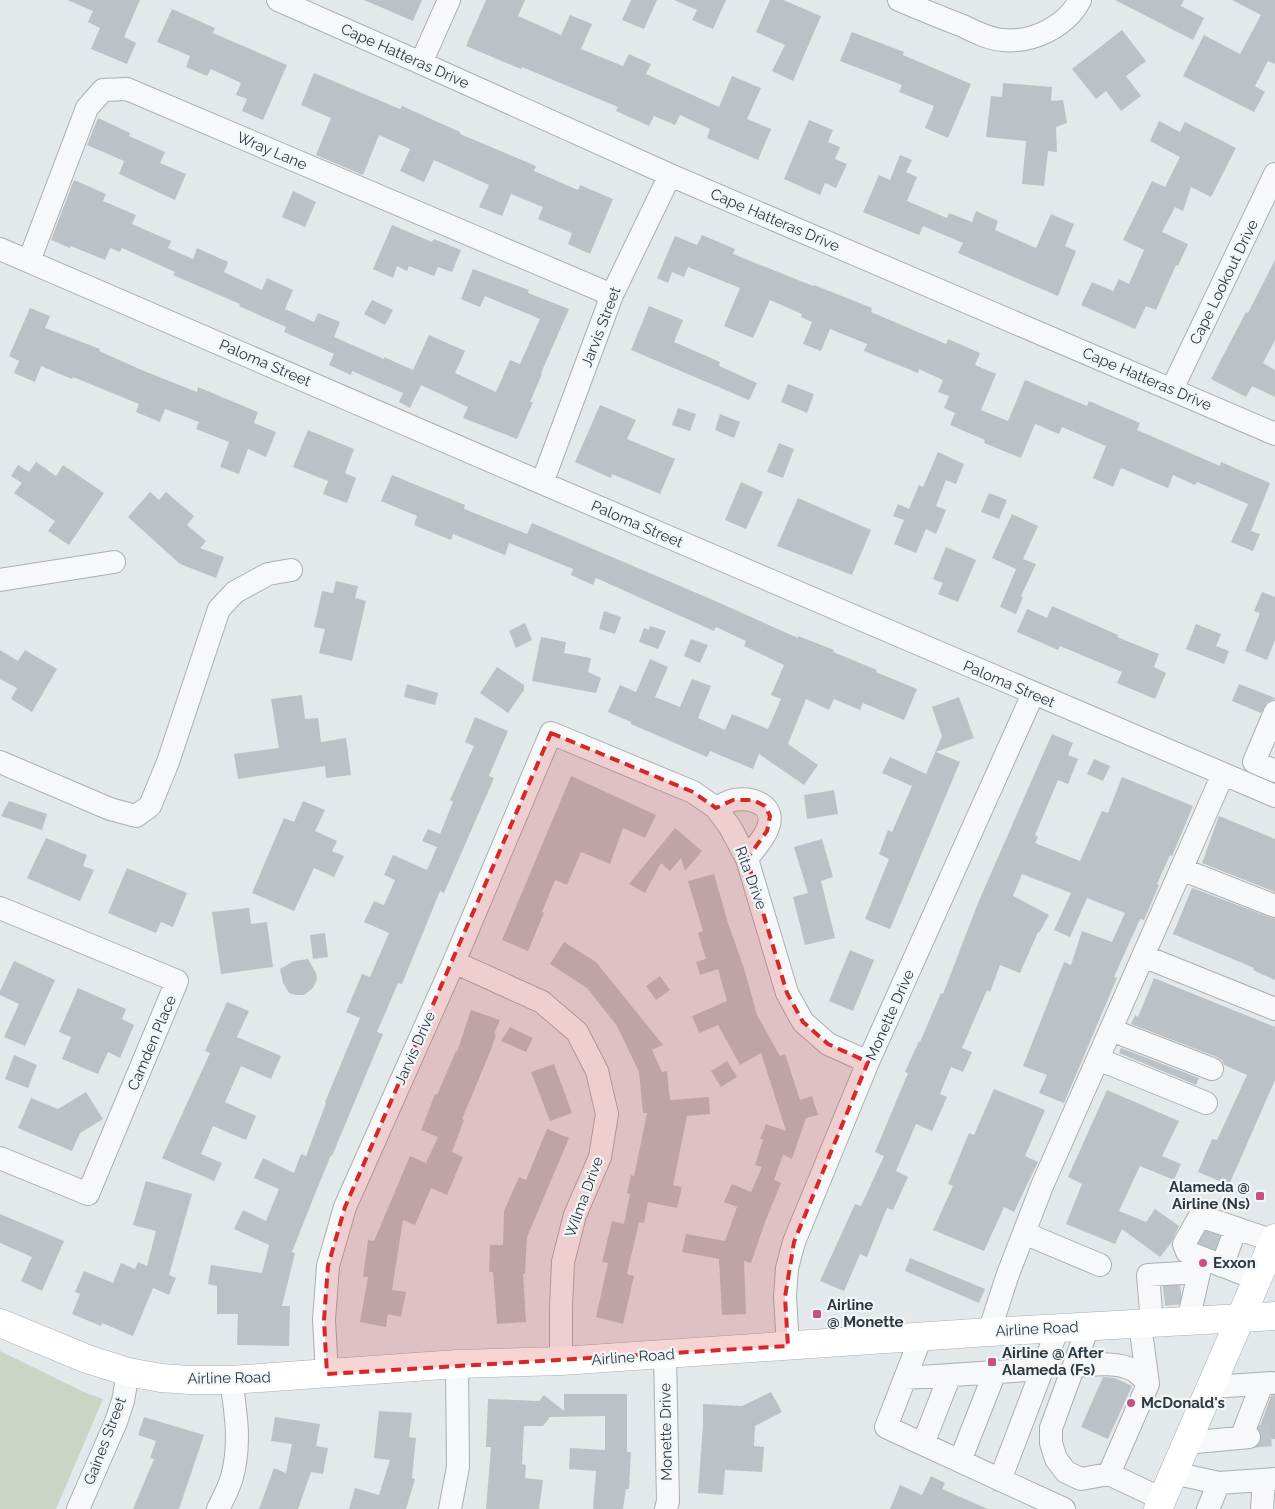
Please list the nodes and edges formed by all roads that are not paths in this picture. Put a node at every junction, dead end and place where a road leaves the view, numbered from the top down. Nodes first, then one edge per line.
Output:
1 (278, 0) edge
2 (449, 0) edge
3 (899, 0) edge
4 (1080, 0) edge
5 (421, 63) junction
6 (1275, 174) edge
7 (670, 175) junction
8 (0, 249) edge
9 (30, 261) junction
10 (612, 295) junction
11 (1172, 389) junction
12 (1275, 434) edge
13 (542, 483) junction
14 (114, 562) dead end
15 (291, 570) dead end
16 (0, 580) edge
17 (1033, 694) junction
18 (1275, 712) edge
19 (551, 733) joint
20 (0, 762) edge
21 (1223, 774) junction
22 (1273, 783) edge
23 (716, 808) junction
24 (747, 859) junction
25 (1181, 869) junction
26 (1275, 906) edge
27 (0, 908) edge
28 (1143, 956) junction
29 (454, 962) junction
30 (1275, 1010) edge
31 (1110, 1030) junction
32 (1098, 1059) junction
33 (868, 1062) junction
34 (1212, 1069) dead end
35 (1206, 1104) dead end
36 (0, 1158) edge
37 (1024, 1233) junction
38 (1274, 1239) edge
39 (1199, 1264) junction
40 (1100, 1266) dead end
41 (1257, 1279) junction
42 (1275, 1316) edge
43 (1241, 1318) junction
44 (1188, 1321) junction
45 (0, 1323) edge
46 (1146, 1323) junction
47 (1088, 1327) junction
48 (1058, 1328) junction
49 (989, 1332) junction
50 (921, 1337) junction
51 (788, 1346) junction
52 (665, 1354) junction
53 (561, 1361) junction
54 (457, 1364) junction
55 (1074, 1366) junction
56 (1042, 1369) junction
57 (128, 1372) junction
58 (995, 1372) junction
59 (327, 1374) junction
60 (950, 1375) junction
61 (905, 1378) junction
62 (232, 1380) junction
63 (1148, 1384) junction
64 (1212, 1387) junction
65 (1186, 1443) junction
66 (923, 1444) junction
67 (960, 1461) junction
68 (1173, 1473) junction
69 (1109, 1474) junction
70 (1269, 1479) edge
71 (1000, 1480) junction
72 (1219, 1483) junction
73 (1160, 1504) edge
74 (78, 1509) edge
75 (218, 1509) edge
76 (450, 1509) edge
77 (666, 1509) edge
78 (1064, 1509) edge
79 (1208, 1509) edge
80 (1262, 1509) edge

1 - 5 street, Cape Hatteras Drive
2 - 5 street
3 - 4 street
5 - 7 street, Cape Hatteras Drive
6 - 11 street, Cape Lookout Drive
7 - 10 street, Jarvis Street
7 - 11 street, Cape Hatteras Drive
8 - 9 street, Paloma Street
9 - 10 street, Wray Lane
9 - 13 street, Paloma Street
10 - 13 street, Jarvis Street
11 - 12 street, Cape Hatteras Drive
13 - 17 street, Paloma Street
14 - 16 street
15 - 20 street
17 - 21 street, Paloma Street
17 - 33 street, Monette Drive
18 - 22 street
19 - 23 street, Rita Drive
19 - 29 street, Jarvis Drive
21 - 22 street, Paloma Street
21 - 25 street
23 - 24 street, Rita Drive
23 - 24 street
24 - 33 street, Rita Drive
25 - 26 street
25 - 28 street
27 - 36 street, Camden Place
28 - 30 street
28 - 31 street
29 - 53 street, Wilma Drive
29 - 59 street, Jarvis Drive
31 - 32 street
31 - 34 street
32 - 35 street
32 - 37 street
33 - 51 street, Monette Drive
37 - 40 street
37 - 49 street
38 - 39 street
38 - 41 main road
39 - 41 street
39 - 44 street
39 - 46 street
41 - 43 main road
42 - 43 main road, Airline Road
43 - 44 main road, Airline Road
43 - 64 main road
44 - 46 main road, Airline Road
45 - 57 main road, Airline Road
46 - 47 main road, Airline Road
46 - 63 street
47 - 48 main road, Airline Road
47 - 55 street
48 - 49 main road, Airline Road
48 - 56 street
49 - 50 main road, Airline Road
50 - 51 main road, Airline Road
50 - 61 street
51 - 52 main road, Airline Road
52 - 53 main road, Airline Road
52 - 77 street, Monette Drive
53 - 54 main road, Airline Road
54 - 59 main road, Airline Road
54 - 76 street
55 - 63 street
55 - 69 street
56 - 58 street
56 - 71 street
57 - 62 main road, Airline Road
57 - 74 street, Gaines Street
58 - 60 street
58 - 67 street
59 - 62 main road, Airline Road
60 - 61 street
60 - 66 street
61 - 66 street
62 - 75 street
63 - 69 street
64 - 65 main road
64 - 65 street
65 - 68 main road
66 - 67 street
67 - 71 street
68 - 72 street
68 - 73 main road
69 - 73 street
70 - 72 street
70 - 80 street
71 - 78 street
72 - 79 street

